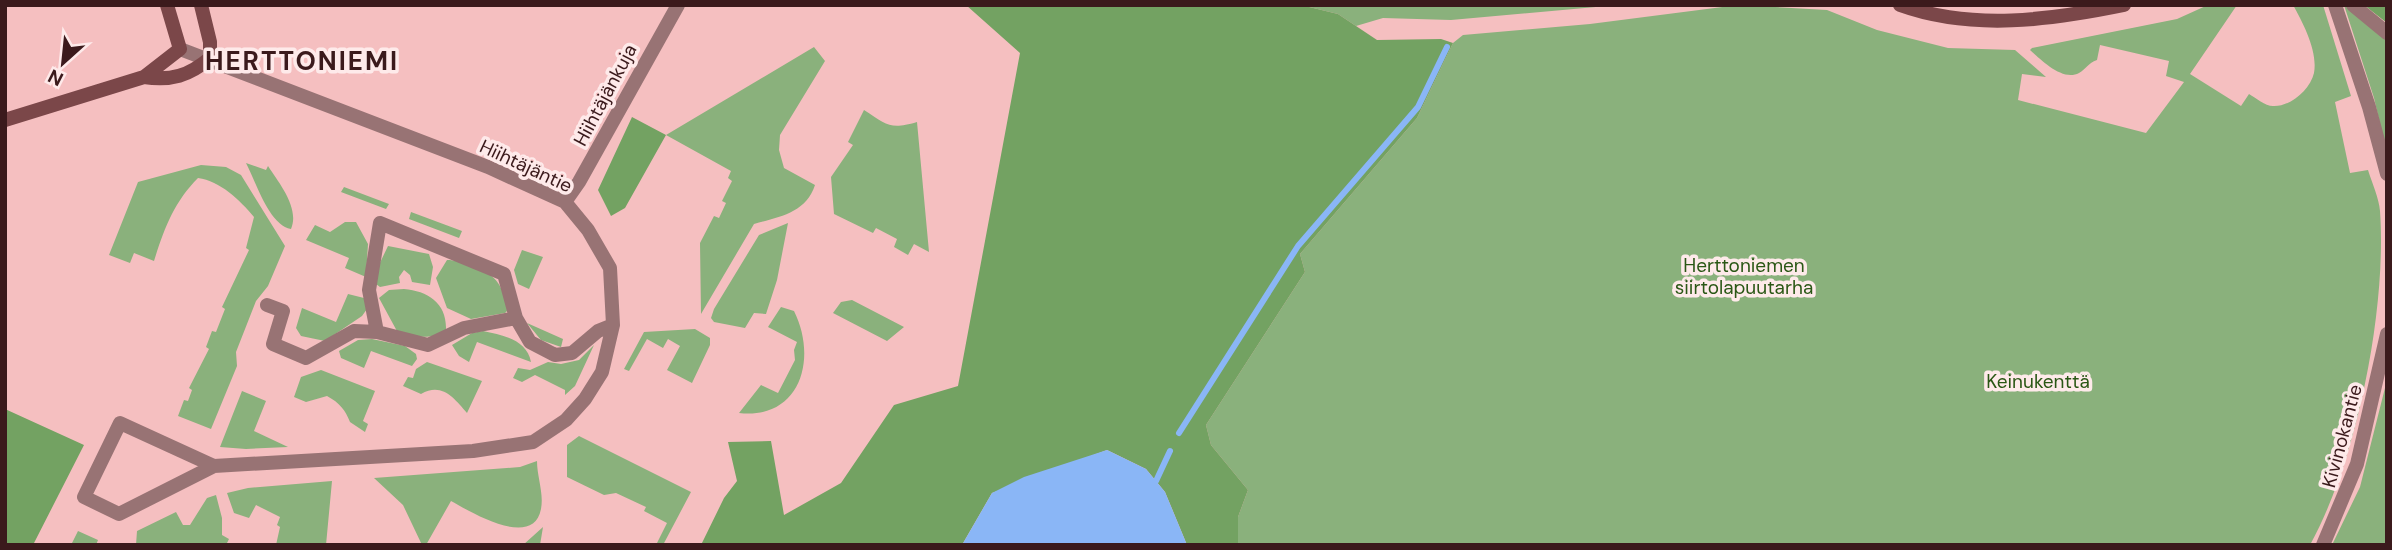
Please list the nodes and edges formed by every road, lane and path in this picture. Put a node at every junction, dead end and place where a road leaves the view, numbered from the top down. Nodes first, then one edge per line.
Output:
1 (167, 5) edge
2 (201, 5) edge
3 (678, 5) edge
4 (1900, 5) edge
5 (2124, 5) edge
6 (2334, 5) edge
7 (2353, 5) edge
8 (2387, 33) edge
9 (180, 49) junction
10 (210, 58) junction
11 (144, 77) junction
12 (5, 120) edge
13 (2387, 174) edge
14 (565, 202) junction
15 (267, 304) dead end
16 (516, 318) junction
17 (613, 325) junction
18 (377, 332) junction
19 (2387, 334) edge
20 (214, 466) junction
21 (2323, 545) edge

1 - 9 main road
2 - 10 main road
3 - 14 street, Hiihtäjänkuja
4 - 5 main road
6 - 13 street
7 - 8 street
9 - 10 street, Hiihtäjäntie
9 - 11 main road
10 - 11 main road
10 - 14 street, Hiihtäjäntie
11 - 12 main road
14 - 17 street, Hiihtäjäntie
15 - 18 street
16 - 17 street
16 - 18 street
16 - 18 street
17 - 20 street, Hiihtäjäntie
19 - 21 street, Kivinokantie
20 - 20 street, Hiihtäjäntie

